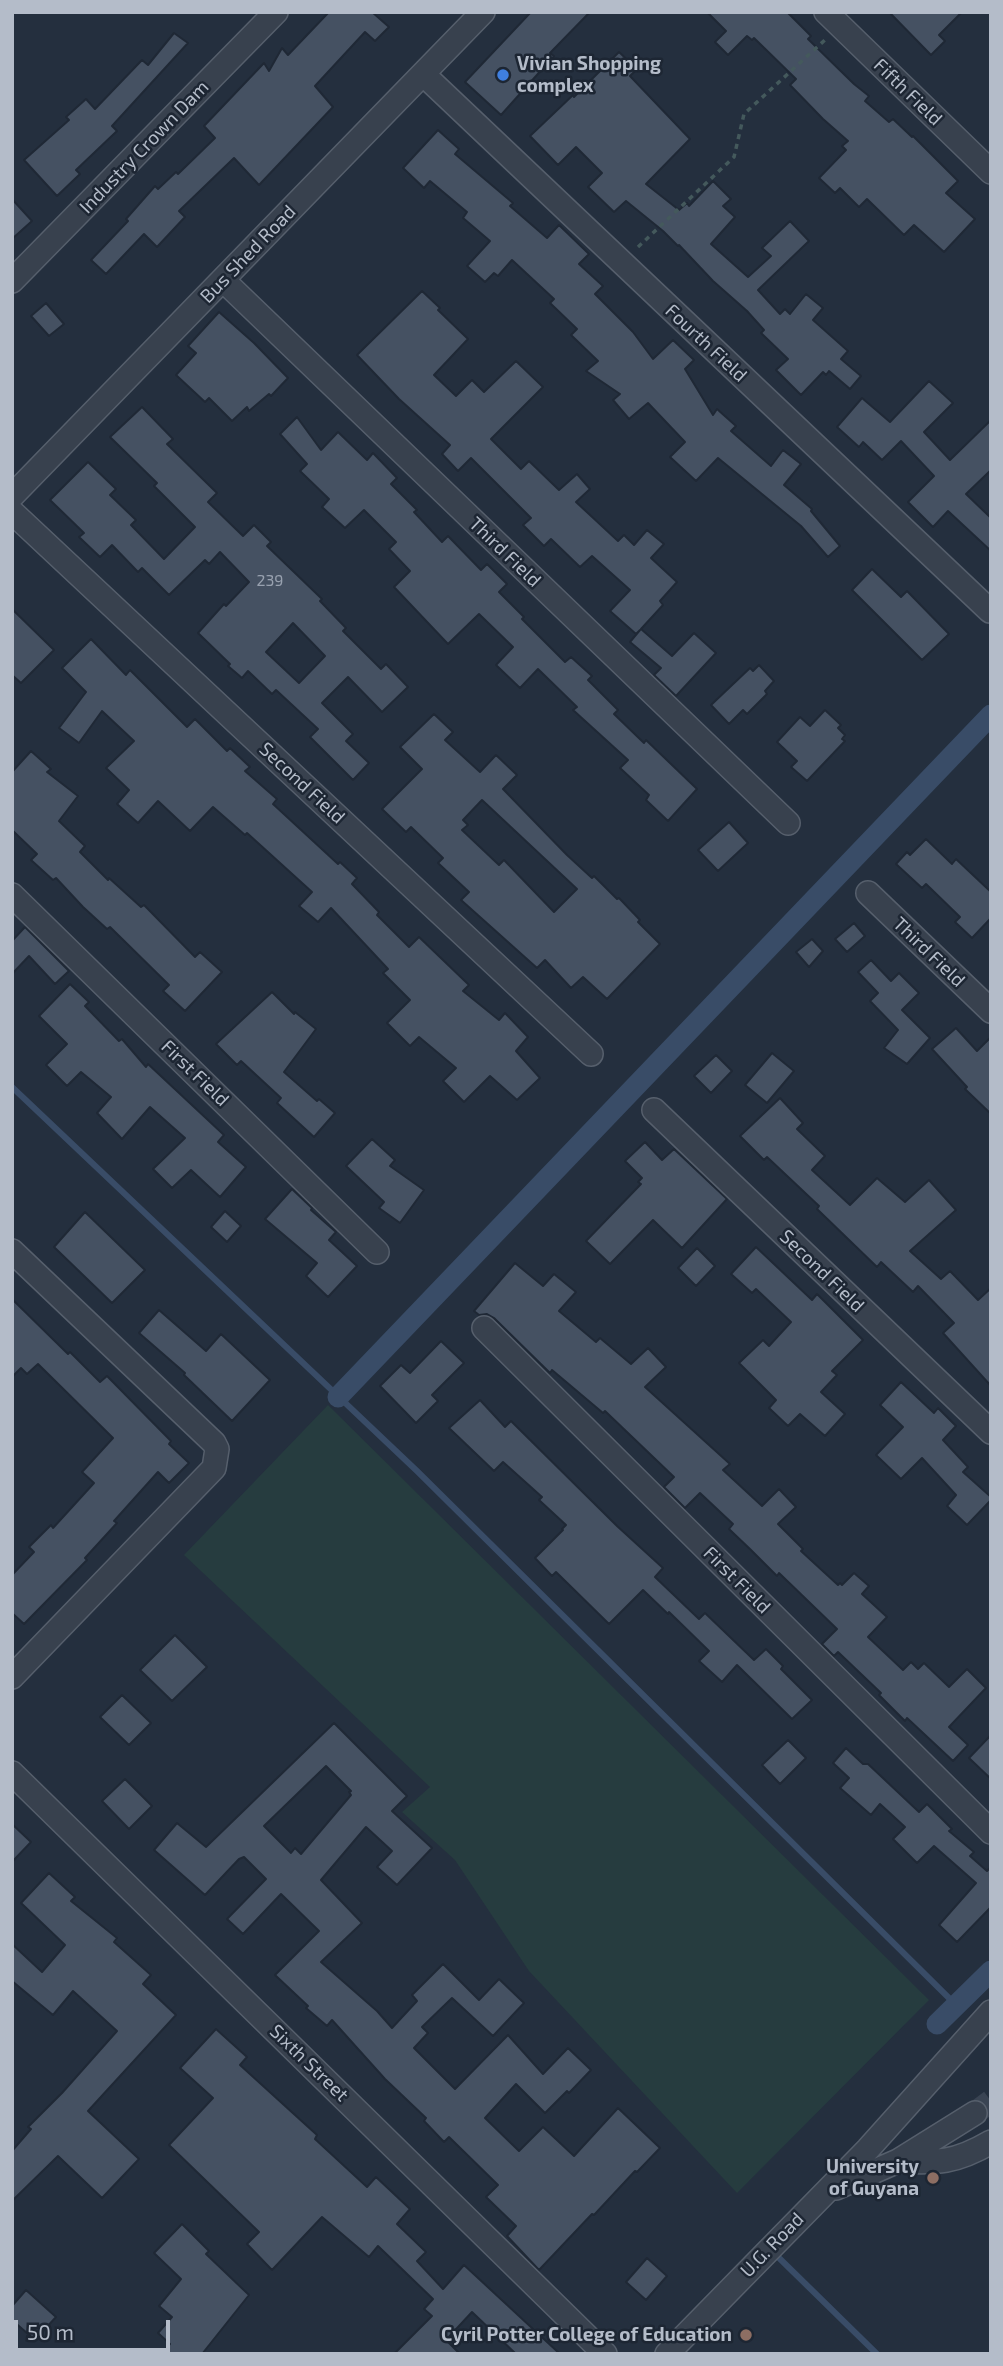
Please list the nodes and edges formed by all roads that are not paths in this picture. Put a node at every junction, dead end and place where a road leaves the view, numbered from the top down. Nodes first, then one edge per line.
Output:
1 (276, 12) edge
2 (483, 12) edge
3 (833, 19) edge
4 (423, 74) junction
5 (991, 172) edge
6 (223, 280) junction
7 (12, 281) edge
8 (12, 496) edge
9 (12, 512) edge
10 (990, 611) edge
11 (788, 823) dead end
12 (868, 893) dead end
13 (12, 895) edge
14 (991, 1011) edge
15 (591, 1054) dead end
16 (654, 1110) dead end
17 (12, 1251) edge
18 (377, 1252) dead end
19 (484, 1328) dead end
20 (991, 1432) edge
21 (12, 1677) edge
22 (12, 1773) edge
23 (991, 1832) edge
24 (991, 2012) edge
25 (975, 2113) tunnel mouth
26 (991, 2142) edge
27 (898, 2161) junction
28 (823, 2193) junction
29 (605, 2354) edge
30 (667, 2354) edge

1 - 7 street, Industry Crown Dam
2 - 4 street, Bus Shed Road
3 - 5 street, Fifth Field
4 - 6 street, Bus Shed Road
4 - 10 street, Fourth Field
6 - 8 street, Bus Shed Road
6 - 11 street, Third Field
9 - 15 street, Second Field
12 - 14 street, Third Field
13 - 18 street, First Field
16 - 20 street, Second Field
17 - 21 street
19 - 23 street, First Field
22 - 29 street, Sixth Street
24 - 28 street, U.G. Road
25 - 27 street
26 - 27 street
27 - 28 street
28 - 30 street, U.G. Road

